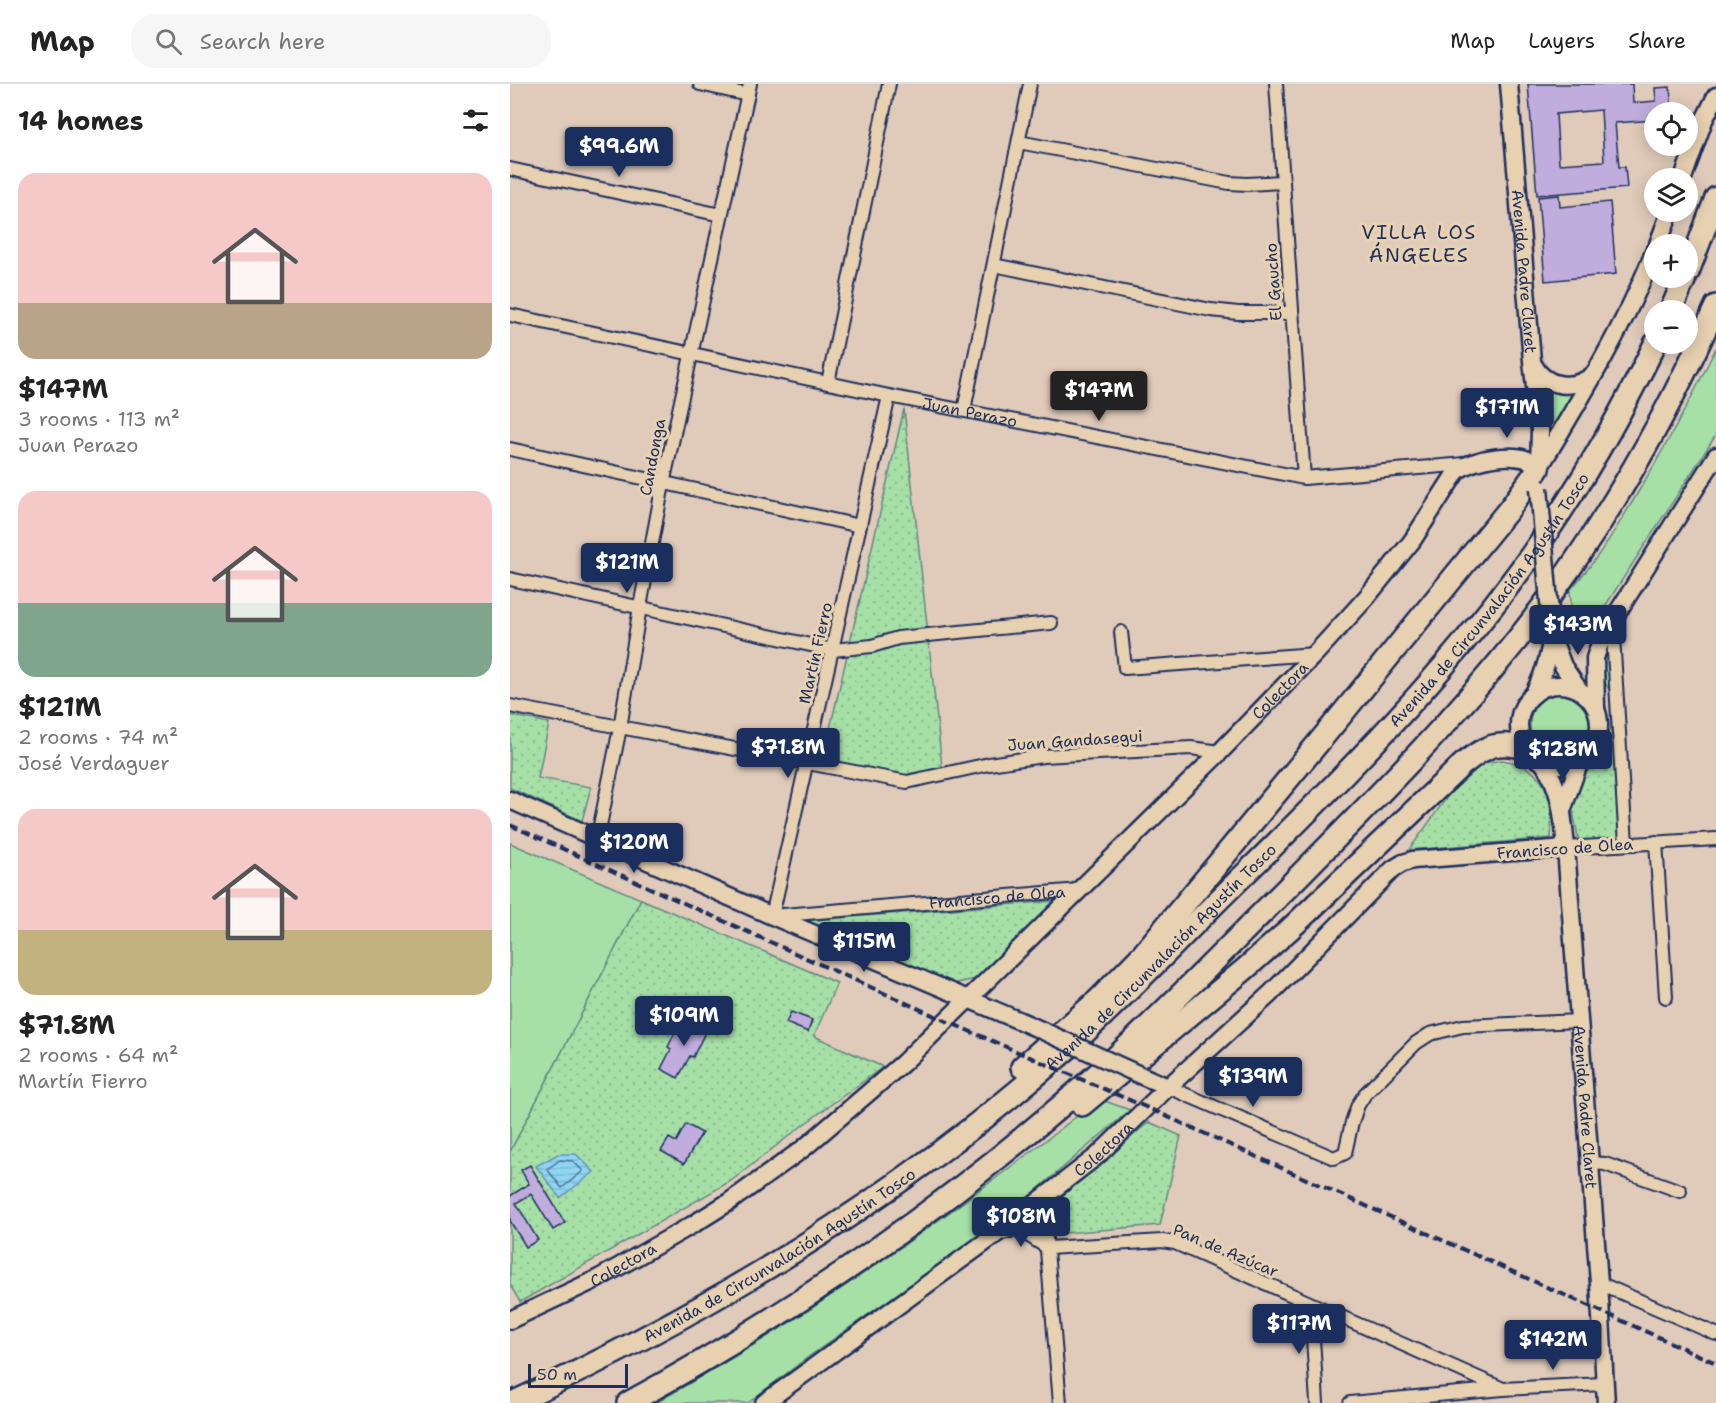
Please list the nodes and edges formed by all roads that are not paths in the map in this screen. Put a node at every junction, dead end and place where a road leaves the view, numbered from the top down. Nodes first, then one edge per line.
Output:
1 (700, 84) edge
2 (890, 84) edge
3 (1030, 84) edge
4 (1276, 84) edge
5 (1509, 84) edge
6 (1710, 84) edge
7 (749, 89) edge
8 (1716, 96) edge
9 (1704, 120) junction
10 (1019, 142) junction
11 (1687, 168) edge
12 (510, 169) edge
13 (1283, 182) junction
14 (1716, 198) edge
15 (721, 215) junction
16 (1698, 246) edge
17 (994, 265) junction
18 (1644, 274) edge
19 (1716, 306) edge
20 (1292, 313) junction
21 (510, 315) edge
22 (690, 354) junction
23 (1650, 354) edge
24 (1532, 361) junction
25 (1597, 371) junction
26 (828, 383) junction
27 (889, 396) junction
28 (964, 410) junction
29 (510, 449) edge
30 (1716, 456) edge
31 (1465, 464) junction
32 (1304, 478) junction
33 (663, 484) junction
34 (1532, 489) junction
35 (860, 526) junction
36 (510, 579) edge
37 (640, 607) junction
38 (1612, 619) junction
39 (1051, 622) dead end
40 (1552, 630) junction
41 (1121, 632) dead end
42 (833, 650) junction
43 (1315, 654) junction
44 (1579, 690) junction
45 (1533, 695) junction
46 (510, 706) edge
47 (1596, 709) junction
48 (620, 728) junction
49 (1220, 753) junction
50 (1535, 755) junction
51 (1581, 758) junction
52 (806, 764) junction
53 (510, 800) edge
54 (1563, 812) junction
55 (1716, 839) edge
56 (597, 840) junction
57 (1656, 842) junction
58 (1626, 844) junction
59 (1566, 848) junction
60 (1413, 860) joint
61 (1079, 890) junction
62 (772, 916) junction
63 (1666, 997) dead end
64 (970, 999) junction
65 (1580, 1021) junction
66 (1168, 1087) junction
67 (948, 1145) junction
68 (1590, 1163) junction
69 (988, 1164) junction
70 (1680, 1191) dead end
71 (1047, 1196) junction
72 (995, 1235) junction
73 (1048, 1248) junction
74 (1599, 1283) junction
75 (1311, 1305) junction
76 (510, 1320) edge
77 (1716, 1334) edge
78 (1604, 1384) junction
79 (1503, 1389) junction
80 (512, 1403) edge
81 (628, 1403) edge
82 (764, 1403) edge
83 (1060, 1403) edge
84 (1317, 1403) edge
85 (1350, 1403) edge
86 (1606, 1403) edge

1 - 7 street
2 - 26 street
3 - 10 street
4 - 13 street, El Gaucho
5 - 24 main road, Avenida Padre Claret
6 - 9 main road
7 - 15 street, Candonga
8 - 9 main road
9 - 11 main road
10 - 13 street
10 - 17 street
12 - 15 street
13 - 20 street, El Gaucho
14 - 16 highway
15 - 22 street, Candonga
17 - 20 street
17 - 28 street
18 - 25 main road
19 - 69 highway
20 - 32 street, El Gaucho
21 - 22 street, Juan Perazo
22 - 26 street, Juan Perazo
22 - 33 street, Candonga
23 - 67 highway, Avenida de Circunvalación Agustín Tosco
24 - 25 main road
24 - 34 main road, Avenida Padre Claret
25 - 34 main road
26 - 27 street, Juan Perazo
27 - 28 street, Juan Perazo
27 - 35 street, Martín Fierro
28 - 32 street, Juan Perazo
29 - 33 street
30 - 38 main road
31 - 32 street, Juan Perazo
31 - 34 main road, Juan Perazo
31 - 43 main road, Colectora
33 - 35 street
33 - 37 street, Candonga
34 - 40 main road, Avenida Padre Claret, bridge
34 - 67 highway
35 - 42 street, Martín Fierro
36 - 37 street
37 - 42 street
37 - 48 street, Candonga
38 - 47 main road
38 - 58 street
39 - 42 street
40 - 44 main road, Avenida Padre Claret
40 - 45 main road, Avenida Padre Claret
41 - 43 street
42 - 52 street, Martín Fierro
43 - 49 main road, Colectora
44 - 45 main road
44 - 47 main road
45 - 50 main road
46 - 48 street, Juan Gandasegui
47 - 51 main road
48 - 52 street, Juan Gandasegui
48 - 56 street, Candonga
49 - 52 street, Juan Gandasegui
49 - 61 main road, Colectora
50 - 51 main road
50 - 54 main road, Avenida Padre Claret
50 - 69 highway
51 - 54 main road, Avenida Padre Claret
52 - 62 street, Martín Fierro
53 - 56 main road
54 - 59 main road, Avenida Padre Claret
55 - 57 street, Francisco de Olea
56 - 62 main road
57 - 58 street, Francisco de Olea
57 - 63 street
58 - 59 street, Francisco de Olea
59 - 60 main road, Francisco de Olea
59 - 65 main road, Avenida Padre Claret
60 - 66 main road, Colectora
61 - 62 street, Francisco de Olea
61 - 64 main road, Colectora
62 - 64 main road
64 - 66 main road, bridge
64 - 76 main road, Colectora
65 - 66 street
65 - 68 main road, Avenida Padre Claret
66 - 71 main road, Colectora
67 - 80 highway, Avenida de Circunvalación Agustín Tosco
68 - 70 street
68 - 74 main road, Avenida Padre Claret
69 - 81 highway
71 - 72 main road, Colectora
71 - 73 street
72 - 73 street
72 - 82 main road, Colectora
73 - 75 street, Pan de Azúcar
73 - 83 street
74 - 77 street
74 - 78 main road, Avenida Padre Claret
75 - 79 street, Pan de Azúcar
75 - 84 street
78 - 79 street
78 - 86 main road, Avenida Padre Claret
79 - 85 street

